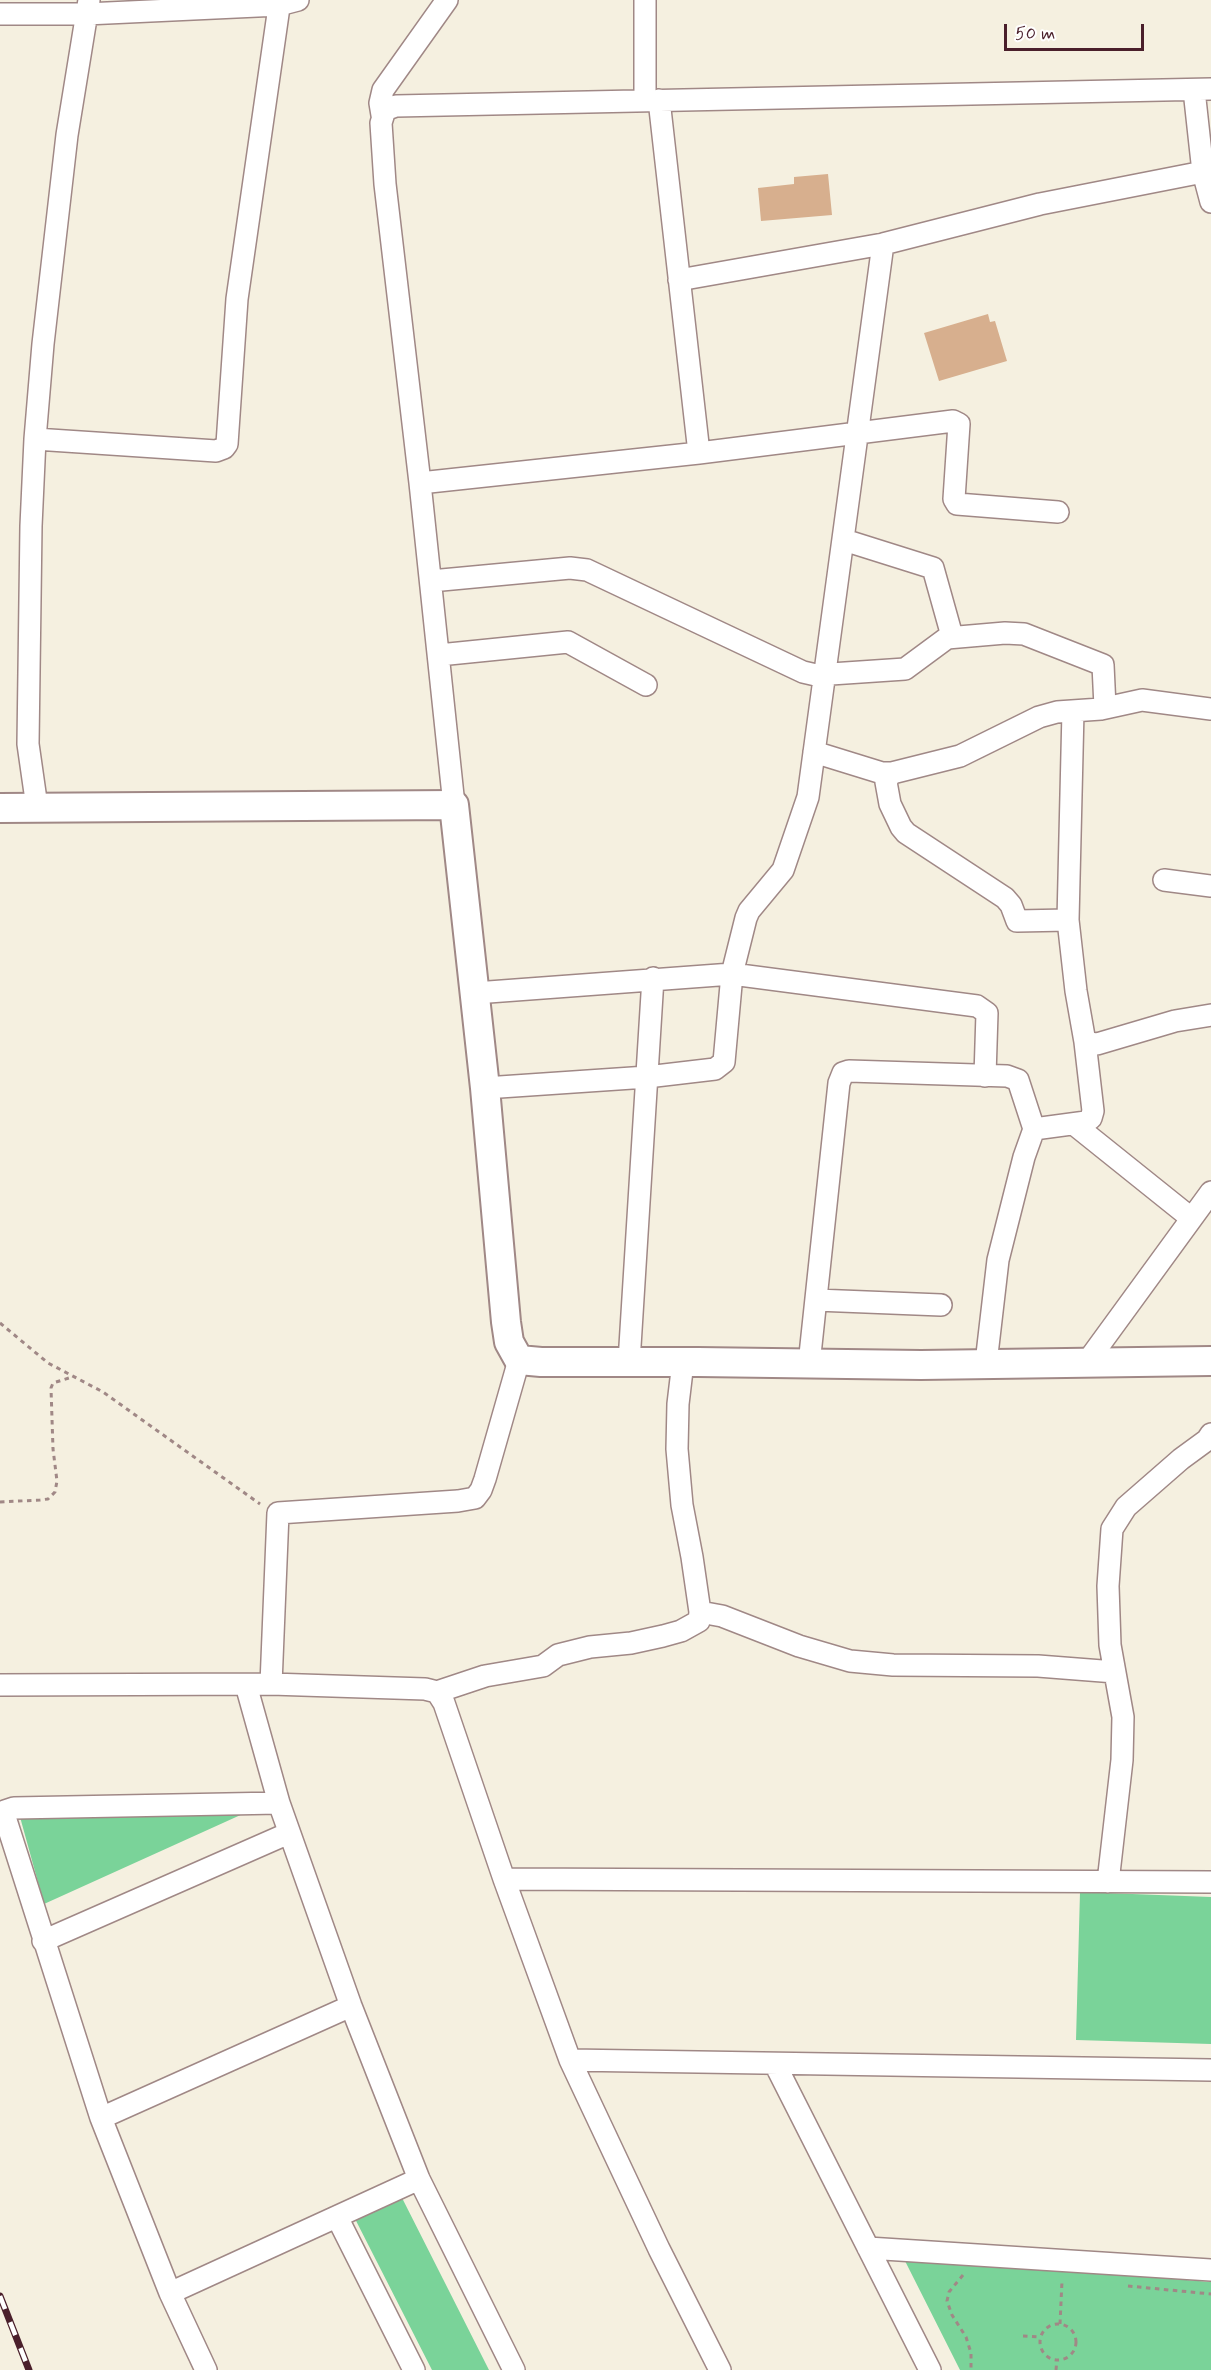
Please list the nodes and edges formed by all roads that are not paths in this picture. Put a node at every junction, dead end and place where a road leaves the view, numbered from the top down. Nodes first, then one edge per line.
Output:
1 (447, 0) edge
2 (645, 0) edge
3 (286, 2) edge
4 (88, 7) edge
5 (0, 14) edge
6 (1203, 90) edge
7 (652, 101) junction
8 (382, 115) junction
9 (1203, 172) junction
10 (1211, 202) edge
11 (883, 244) junction
12 (679, 280) junction
13 (859, 432) junction
14 (35, 439) junction
15 (699, 453) junction
16 (420, 483) junction
17 (1058, 512) dead end
18 (844, 540) junction
19 (431, 581) junction
20 (952, 636) junction
21 (439, 655) junction
22 (826, 675) junction
23 (646, 685) dead end
24 (1105, 707) junction
25 (1211, 709) edge
26 (1073, 711) junction
27 (814, 753) junction
28 (891, 773) junction
29 (454, 805) junction
30 (37, 807) junction
31 (0, 808) edge
32 (1164, 880) dead end
33 (1211, 886) edge
34 (1068, 920) junction
35 (732, 974) junction
36 (653, 978) junction
37 (475, 993) junction
38 (1211, 1015) edge
39 (1085, 1042) junction
40 (985, 1076) junction
41 (647, 1077) junction
42 (485, 1088) junction
43 (1075, 1125) junction
44 (1034, 1129) junction
45 (1211, 1192) edge
46 (1191, 1218) junction
47 (816, 1300) junction
48 (941, 1305) dead end
49 (519, 1360) junction
50 (1211, 1361) edge
51 (629, 1362) junction
52 (683, 1362) junction
53 (1087, 1362) junction
54 (986, 1363) junction
55 (809, 1364) junction
56 (1211, 1434) edge
57 (700, 1612) junction
58 (1115, 1672) junction
59 (271, 1684) junction
60 (0, 1685) edge
61 (246, 1685) junction
62 (437, 1692) junction
63 (279, 1803) junction
64 (289, 1833) junction
65 (504, 1880) junction
66 (1108, 1882) junction
67 (1211, 1882) edge
68 (43, 1941) junction
69 (351, 2006) junction
70 (570, 2060) junction
71 (775, 2064) junction
72 (1211, 2070) edge
73 (101, 2118) junction
74 (419, 2179) junction
75 (337, 2217) junction
76 (868, 2248) junction
77 (1211, 2270) edge
78 (170, 2293) junction
79 (206, 2370) edge
80 (414, 2370) edge
81 (514, 2370) edge
82 (720, 2370) edge
83 (930, 2370) edge

1 - 8 street
2 - 7 street
3 - 4 street
3 - 14 street
4 - 5 street
4 - 14 street
6 - 7 street
6 - 9 street
7 - 8 street
7 - 12 street
8 - 16 street
9 - 10 street
9 - 11 street
11 - 12 street
11 - 13 street
12 - 15 street
13 - 15 street
13 - 17 street
13 - 18 street
14 - 30 street
15 - 16 street
16 - 19 street
18 - 20 street
18 - 22 street
19 - 21 street
19 - 22 street
20 - 22 street
20 - 24 street
21 - 23 street
21 - 29 street
22 - 27 street
24 - 25 street
24 - 26 street
26 - 28 street
26 - 34 street
27 - 28 street
27 - 35 street
28 - 34 street
29 - 30 street
29 - 37 street
30 - 31 street
32 - 33 street
34 - 39 street
35 - 36 street
35 - 40 street
35 - 41 street
36 - 37 street
36 - 41 street
37 - 42 street
38 - 39 street
39 - 43 street
40 - 44 street
40 - 47 street
41 - 42 street
41 - 51 street
42 - 49 street
43 - 44 street
43 - 46 street
44 - 54 street
45 - 46 street
46 - 53 street
47 - 48 street
47 - 55 street
49 - 51 street
49 - 59 street
50 - 53 street
51 - 52 street
52 - 55 street
52 - 57 street
53 - 54 street
54 - 55 street
56 - 58 street
57 - 58 street
57 - 62 street
58 - 66 street
59 - 61 street
59 - 62 street
60 - 61 street
61 - 63 street
62 - 65 street
63 - 64 street
63 - 68 street
64 - 68 street
64 - 69 street
65 - 66 street
65 - 70 street
66 - 67 street
68 - 73 street
69 - 73 street
69 - 74 street
70 - 71 street
70 - 82 street
71 - 72 street
71 - 76 street
73 - 78 street
74 - 75 street
74 - 81 street
75 - 78 street
75 - 80 street
76 - 77 street
76 - 83 street
78 - 79 street

